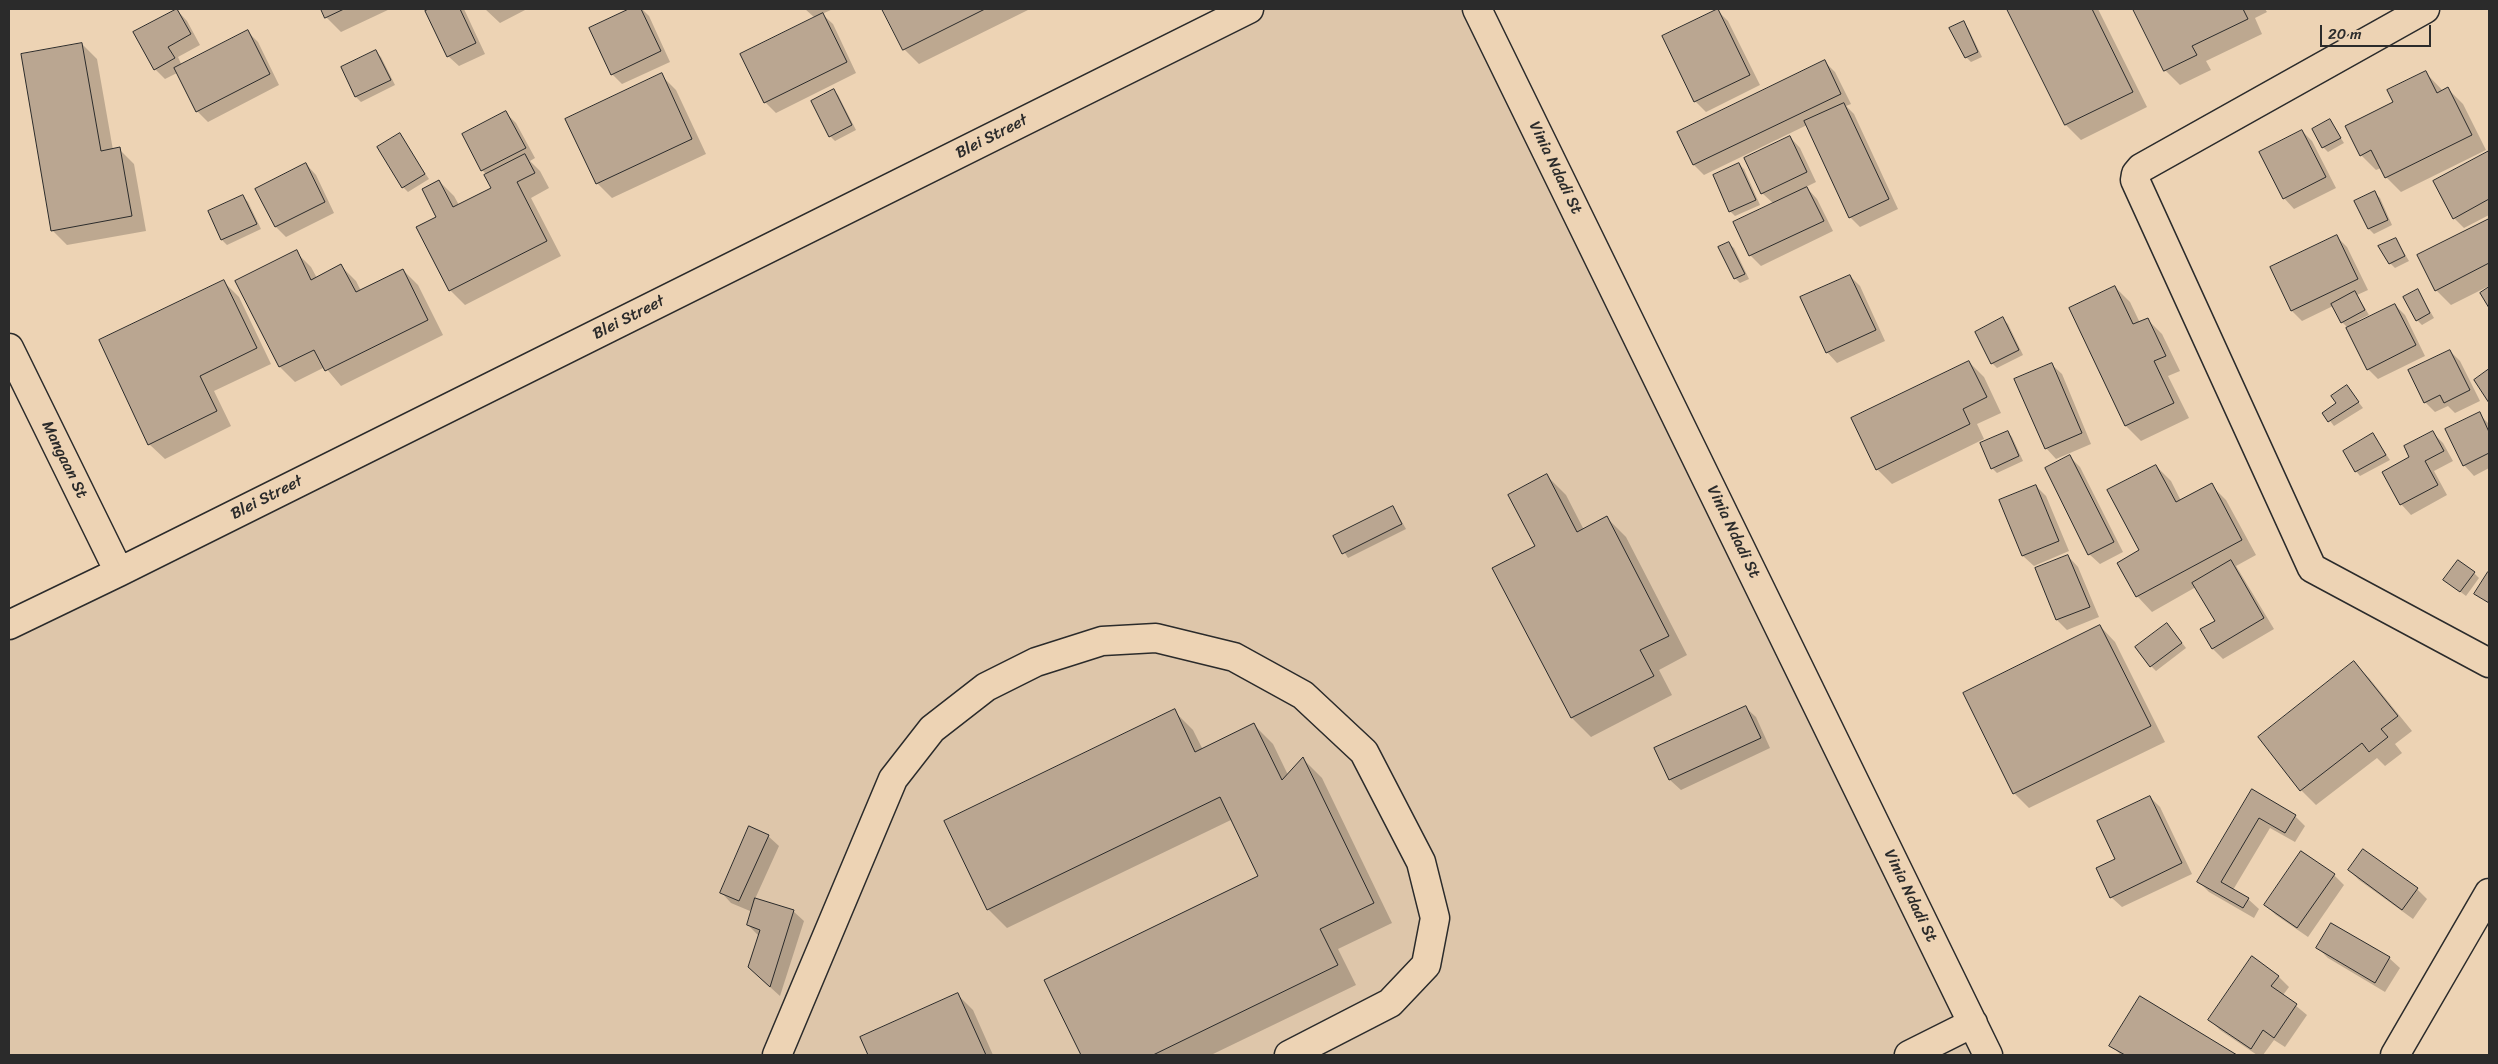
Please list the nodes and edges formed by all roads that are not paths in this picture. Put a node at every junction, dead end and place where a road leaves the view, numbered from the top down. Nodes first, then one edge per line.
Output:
1 (1249, 9) edge
2 (1477, 9) edge
3 (2425, 9) edge
4 (9, 348) edge
5 (119, 572) junction
6 (9, 624) edge
7 (2489, 662) edge
8 (2489, 893) edge
9 (1973, 1023) junction
10 (777, 1055) edge
11 (1289, 1055) edge
12 (1909, 1055) edge
13 (1988, 1055) edge
14 (2395, 1055) edge

1 - 5 street, Blei Street
2 - 9 street, Vinia Ndadi St
3 - 7 street
4 - 5 street, Mangaan St
5 - 6 street, Blei Street
8 - 14 street
9 - 12 street
9 - 13 street, Vinia Ndadi St
10 - 11 street

